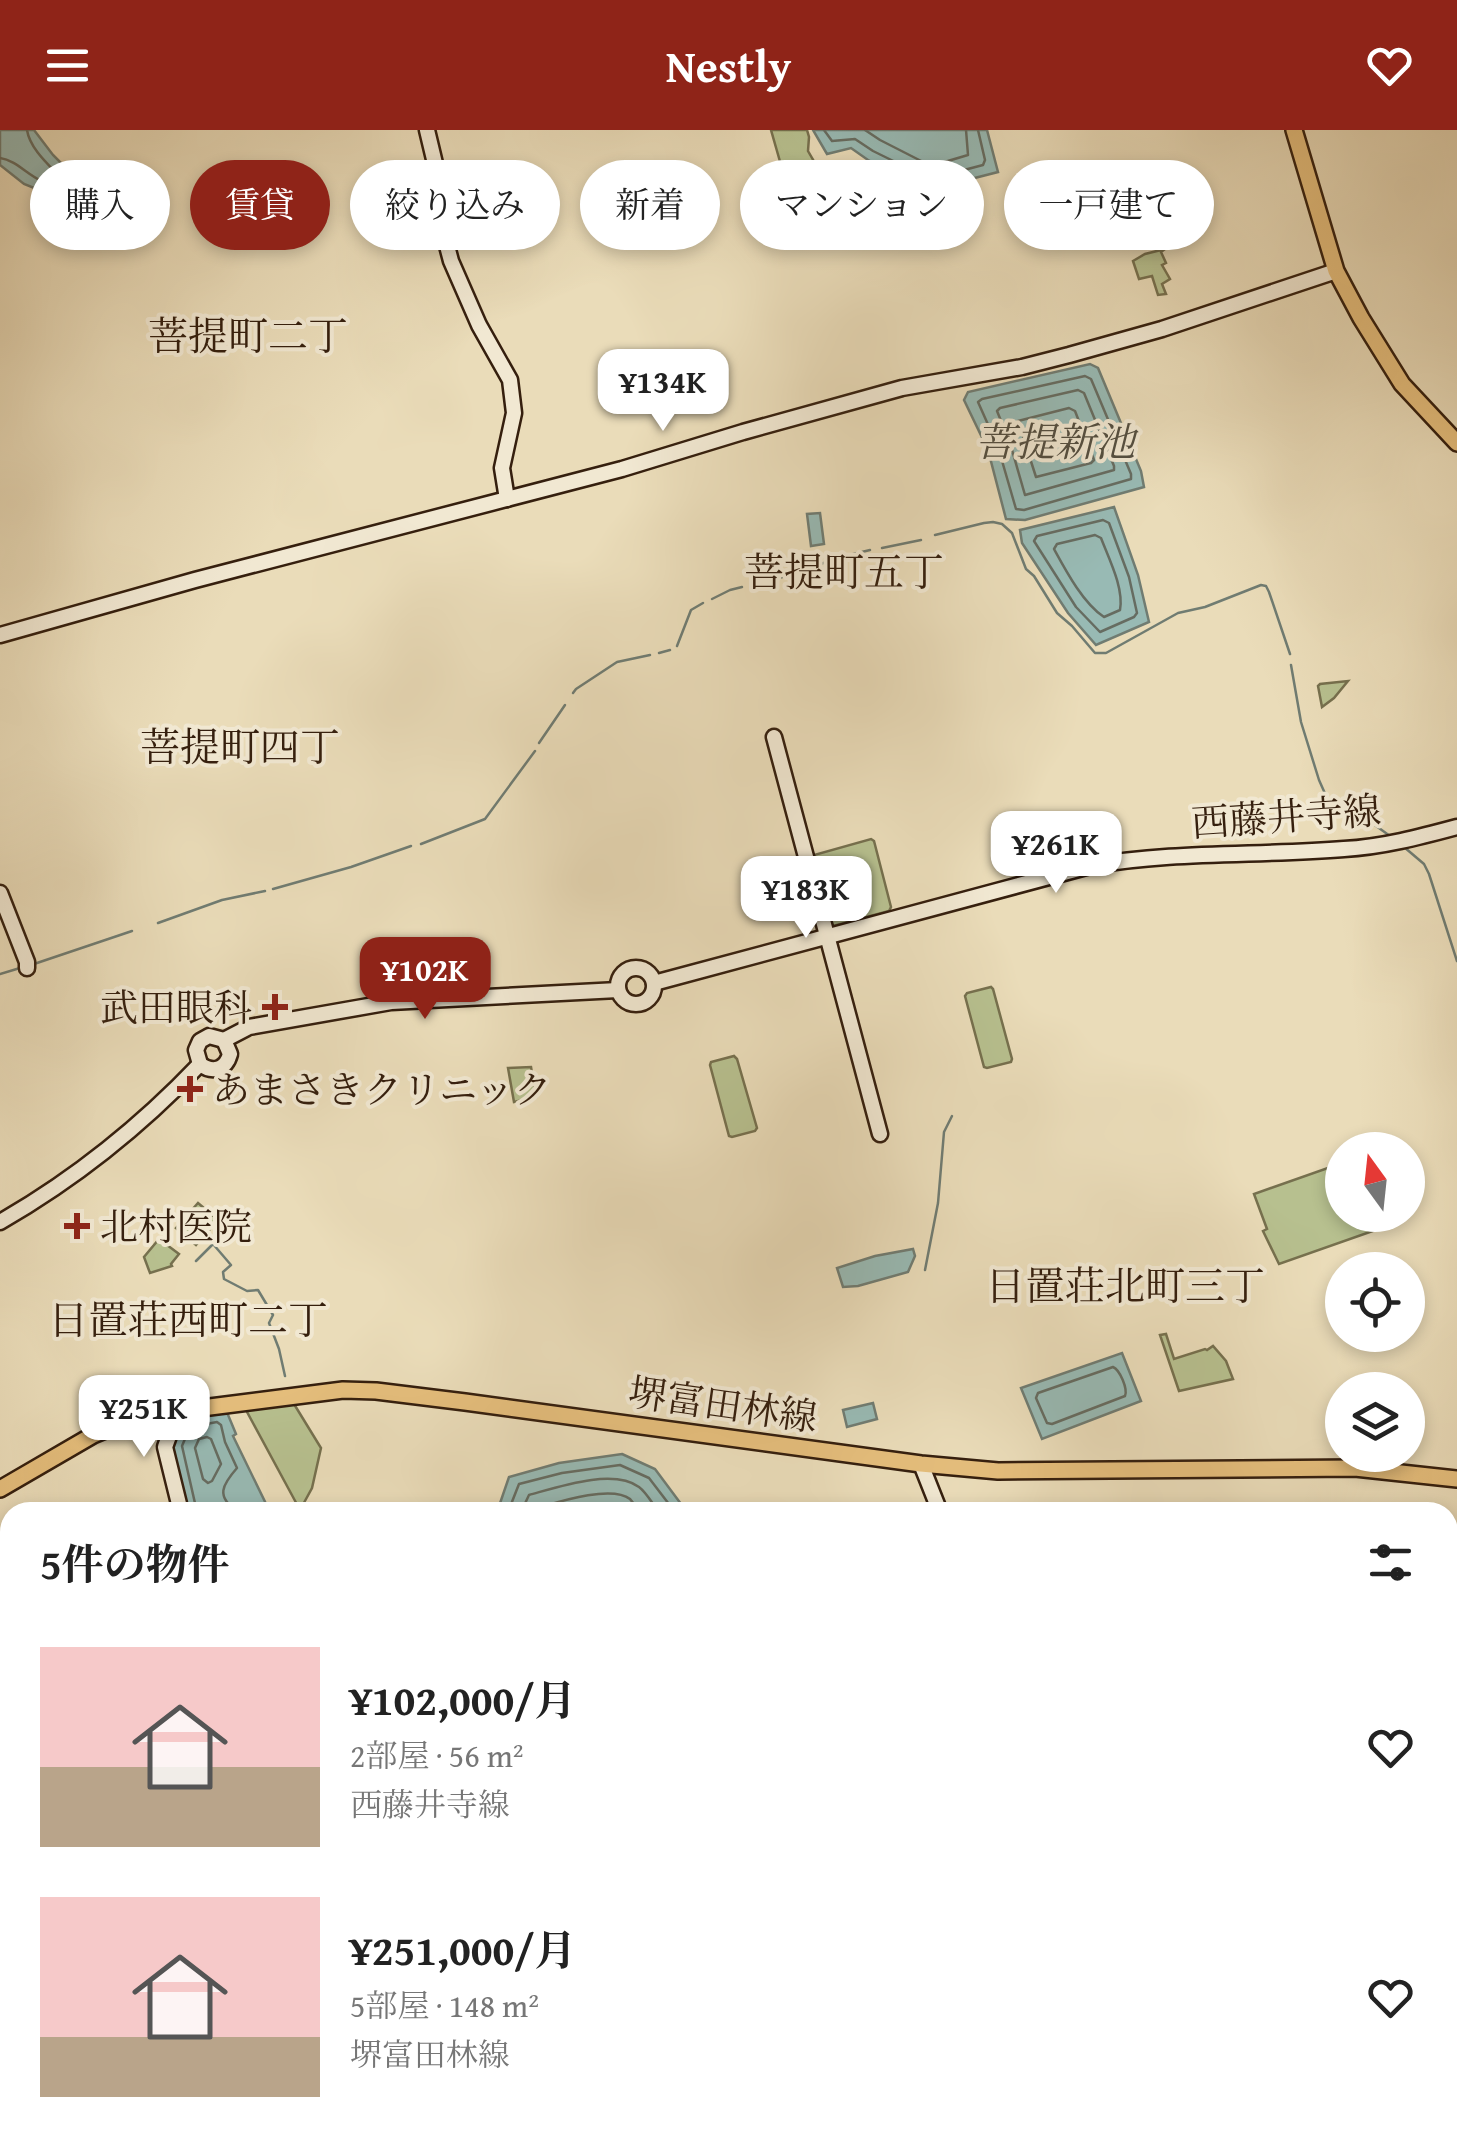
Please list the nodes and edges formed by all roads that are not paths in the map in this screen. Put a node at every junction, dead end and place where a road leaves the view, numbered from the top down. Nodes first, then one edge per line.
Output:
1 (427, 130) edge
2 (1294, 130) edge
3 (1336, 271) junction
4 (1457, 443) edge
5 (507, 499) junction
6 (0, 635) edge
7 (774, 737) dead end
8 (1457, 827) edge
9 (0, 893) edge
10 (828, 936) junction
11 (27, 968) dead end
12 (654, 983) junction
13 (618, 990) junction
14 (224, 1040) junction
15 (200, 1064) junction
16 (880, 1134) dead end
17 (0, 1222) edge
18 (178, 1410) junction
19 (921, 1464) junction
20 (1457, 1480) edge
21 (0, 1489) edge
22 (178, 1502) edge
23 (936, 1502) edge

1 - 5 street
2 - 3 main road
3 - 4 main road
3 - 5 street
5 - 6 street
7 - 10 street
8 - 10 street, 西藤井寺線
9 - 11 street
10 - 12 street, 西藤井寺線
10 - 16 street
12 - 13 street, 西藤井寺線
12 - 13 street, 西藤井寺線
13 - 14 street, 西藤井寺線
14 - 15 street, 西藤井寺線
14 - 15 street, 西藤井寺線
15 - 17 street, 西藤井寺線
18 - 19 main road, 堺富田林線
18 - 21 main road, 堺富田林線
18 - 22 street
19 - 20 main road, 堺富田林線
19 - 23 street

